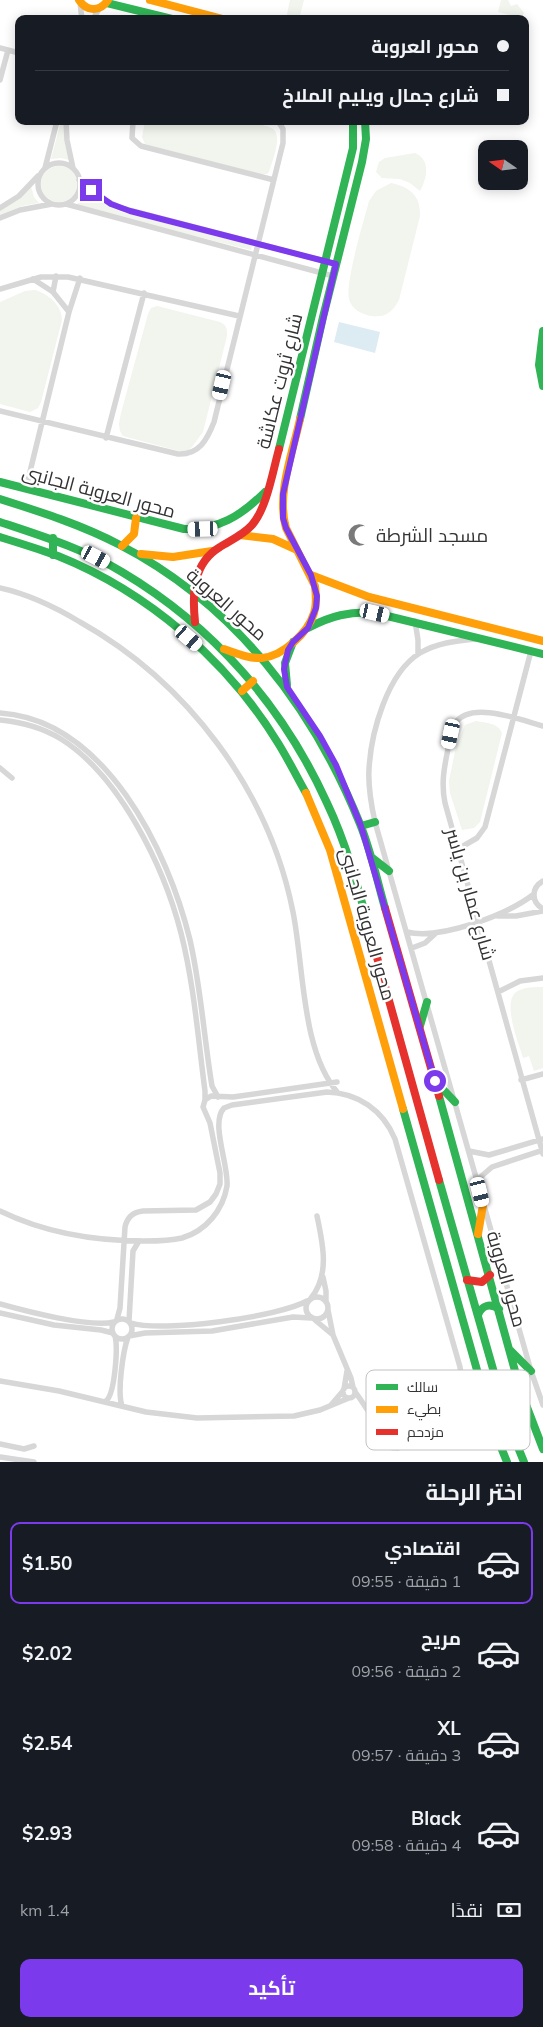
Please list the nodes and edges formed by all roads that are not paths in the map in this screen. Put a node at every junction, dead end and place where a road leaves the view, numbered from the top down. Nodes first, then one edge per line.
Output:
1 (150, 0) edge
2 (80, 1) edge
3 (108, 1) edge
4 (99, 9) junction
5 (82, 15) edge
6 (95, 15) edge
7 (158, 15) edge
8 (208, 15) edge
9 (0, 48) edge
10 (8, 50) junction
11 (15, 52) edge
12 (0, 80) edge
13 (56, 125) edge
14 (66, 125) edge
15 (134, 125) edge
16 (280, 125) edge
17 (353, 125) edge
18 (365, 125) edge
19 (45, 168) junction
20 (73, 168) junction
21 (40, 175) junction
22 (80, 180) junction
23 (274, 180) junction
24 (346, 180) junction
25 (355, 187) junction
26 (344, 189) junction
27 (52, 204) junction
28 (66, 204) junction
29 (0, 208) edge
30 (0, 218) edge
31 (258, 244) junction
32 (256, 254) junction
33 (326, 261) junction
34 (336, 264) junction
35 (323, 273) junction
36 (56, 276) junction
37 (333, 276) junction
38 (80, 278) junction
39 (33, 279) junction
40 (0, 289) edge
41 (53, 292) junction
42 (144, 293) junction
43 (69, 312) junction
44 (239, 316) junction
45 (543, 331) edge
46 (543, 386) edge
47 (0, 411) edge
48 (42, 423) junction
49 (106, 438) junction
50 (0, 482) edge
51 (26, 488) junction
52 (266, 490) junction
53 (0, 499) edge
54 (136, 518) junction
55 (1, 523) edge
56 (240, 535) junction
57 (0, 537) edge
58 (53, 538) junction
59 (122, 546) junction
60 (295, 549) junction
61 (212, 551) junction
62 (134, 553) junction
63 (54, 555) junction
64 (311, 575) junction
65 (0, 588) edge
66 (193, 592) junction
67 (195, 622) junction
68 (415, 622) junction
69 (308, 628) junction
70 (482, 638) junction
71 (539, 640) edge
72 (293, 642) junction
73 (543, 649) edge
74 (224, 650) junction
75 (531, 651) junction
76 (543, 653) edge
77 (418, 654) junction
78 (263, 658) junction
79 (253, 681) junction
80 (287, 687) junction
81 (242, 691) junction
82 (0, 713) edge
83 (513, 718) junction
84 (0, 720) edge
85 (543, 726) edge
86 (0, 768) edge
87 (12, 778) dead end
88 (375, 822) junction
89 (361, 826) junction
90 (152, 839) junction
91 (145, 843) junction
92 (458, 849) junction
93 (371, 857) junction
94 (389, 871) junction
95 (543, 873) edge
96 (542, 882) edge
97 (534, 894) junction
98 (543, 910) edge
99 (496, 916) junction
100 (478, 922) junction
101 (407, 932) junction
102 (436, 933) junction
103 (412, 948) junction
104 (543, 978) edge
105 (498, 992) junction
106 (426, 1002) junction
107 (420, 1026) junction
108 (543, 1074) edge
109 (521, 1080) junction
110 (435, 1081) junction
111 (337, 1082) dead end
112 (329, 1083) junction
113 (338, 1093) junction
114 (218, 1097) junction
115 (205, 1100) junction
116 (455, 1102) junction
117 (541, 1139) edge
118 (470, 1151) junction
119 (543, 1152) edge
120 (477, 1180) junction
121 (483, 1205) junction
122 (0, 1211) edge
123 (316, 1216) dead end
124 (478, 1237) junction
125 (140, 1240) junction
126 (124, 1241) junction
127 (323, 1275) junction
128 (490, 1275) junction
129 (467, 1280) junction
130 (309, 1300) junction
131 (326, 1302) junction
132 (0, 1304) edge
133 (499, 1309) junction
134 (328, 1310) junction
135 (0, 1313) edge
136 (478, 1315) junction
137 (312, 1319) junction
138 (115, 1321) junction
139 (130, 1322) junction
140 (114, 1335) junction
141 (333, 1335) junction
142 (128, 1337) junction
143 (510, 1350) junction
144 (460, 1370) edge
145 (477, 1370) edge
146 (494, 1370) edge
147 (515, 1370) edge
148 (347, 1371) junction
149 (531, 1371) junction
150 (0, 1381) edge
151 (354, 1389) junction
152 (343, 1390) junction
153 (350, 1398) junction
154 (106, 1401) junction
155 (331, 1405) junction
156 (543, 1405) edge
157 (122, 1406) junction
158 (363, 1406) junction
159 (366, 1409) edge
160 (530, 1415) edge
161 (0, 1444) edge
162 (34, 1446) dead end
163 (543, 1449) edge
164 (503, 1450) edge
165 (0, 1456) edge
166 (34, 1462) edge
167 (507, 1462) edge

1 - 8 street
2 - 4 street
2 - 5 street
3 - 4 street
3 - 7 street
4 - 6 street
9 - 10 street
10 - 11 street
10 - 12 street
13 - 19 street
14 - 20 street
15 - 23 street
16 - 23 street
17 - 24 street, شارع ثروت عكاشة
18 - 25 street, شارع ثروت عكاشة
19 - 20 street
19 - 21 street
20 - 22 street
21 - 27 street
21 - 29 street
22 - 28 street
22 - 31 street
23 - 31 street
24 - 25 street
24 - 26 street, شارع ثروت عكاشة
25 - 26 street
25 - 34 street, شارع ثروت عكاشة
26 - 33 street, شارع ثروت عكاشة
27 - 28 street
27 - 30 street
28 - 32 street
31 - 32 street
31 - 33 street
32 - 35 street
32 - 44 street
33 - 34 street
33 - 35 street, شارع ثروت عكاشة
34 - 37 street, شارع ثروت عكاشة
35 - 37 street
35 - 52 street, شارع ثروت عكاشة
36 - 38 street
36 - 39 street
36 - 41 street
37 - 60 street, شارع ثروت عكاشة
38 - 42 street
38 - 43 street
39 - 40 street
39 - 41 street
41 - 43 street
42 - 44 street
42 - 49 street
43 - 48 street
44 - 49 street
45 - 46 street
47 - 48 street
48 - 49 street
48 - 51 street
50 - 51 street, محور العروبة الجانبى
51 - 54 street, محور العروبة الجانبى
52 - 54 street, محور العروبة الجانبى
52 - 56 street, شارع ثروت عكاشة
53 - 59 street, محور العروبة
54 - 59 street
55 - 58 street, محور العروبة
56 - 60 street
56 - 61 street, شارع ثروت عكاشة
57 - 63 street, محور العروبة الجانبى
58 - 63 street
58 - 67 street, محور العروبة
59 - 62 street, محور العروبة
60 - 64 street, شارع ثروت عكاشة
61 - 62 street
61 - 66 street, شارع ثروت عكاشة
62 - 66 street, محور العروبة
63 - 81 street, محور العروبة الجانبى
64 - 69 street, شارع ثروت عكاشة
64 - 71 street
65 - 112 street
66 - 67 street, شارع ثروت عكاشة
66 - 78 street, محور العروبة
67 - 74 street, محور العروبة
68 - 69 street
68 - 70 street
68 - 77 street
69 - 72 street, شارع ثروت عكاشة
70 - 75 street
70 - 77 street
71 - 75 street
72 - 78 street, شارع ثروت عكاشة
72 - 80 street
73 - 76 street
74 - 78 street
74 - 79 street, محور العروبة
75 - 76 street
75 - 83 street
77 - 88 street, محور العروبة الجانبى
78 - 80 street, محور العروبة
79 - 81 street
79 - 129 street, محور العروبة
80 - 89 street, محور العروبة
81 - 145 street, محور العروبة الجانبى
82 - 90 street
83 - 85 street, شارع عمار بن ياسر
83 - 92 street
83 - 92 street, شارع عمار بن ياسر
84 - 91 street
86 - 87 street
88 - 89 street
88 - 94 street, محور العروبة الجانبى
89 - 93 street, محور العروبة
90 - 91 street
90 - 114 street
91 - 115 street
92 - 100 street, شارع عمار بن ياسر
93 - 94 street
93 - 107 street, محور العروبة
94 - 101 street, محور العروبة الجانبى
95 - 96 street
96 - 97 street
97 - 98 street
97 - 99 street
98 - 99 street
99 - 100 street
100 - 102 street
100 - 105 street, شارع عمار بن ياسر
101 - 102 street
101 - 103 street, محور العروبة الجانبى
102 - 103 street
103 - 106 street, محور العروبة الجانبى
104 - 105 street
105 - 109 street, شارع عمار بن ياسر
106 - 107 street
106 - 116 street, محور العروبة الجانبى
107 - 110 street, محور العروبة
108 - 109 street
109 - 117 street, شارع عمار بن ياسر
110 - 116 street
110 - 124 street, محور العروبة
111 - 112 street
112 - 113 street
112 - 114 street
113 - 125 street
113 - 144 street
114 - 115 street
115 - 126 street
116 - 118 street, محور العروبة الجانبى
117 - 118 street
117 - 119 street, شارع عمار بن ياسر
118 - 120 street, محور العروبة الجانبى
119 - 120 street
120 - 121 street, محور العروبة الجانبى
121 - 124 street
121 - 149 street, محور العروبة الجانبى
122 - 126 street
123 - 127 street
124 - 128 street, محور العروبة
125 - 126 street
125 - 139 street
126 - 138 street
127 - 130 street
127 - 131 street
128 - 129 street
128 - 133 street, محور العروبة
129 - 136 street, محور العروبة
130 - 131 street
130 - 137 street
130 - 139 street
131 - 134 street
132 - 138 street
133 - 136 street
133 - 143 street, محور العروبة
134 - 137 street
134 - 141 street
135 - 140 street
136 - 146 street, محور العروبة
137 - 141 street
137 - 142 street
138 - 139 street
138 - 140 street
139 - 142 street
140 - 142 street
140 - 154 street
141 - 148 street
142 - 157 street
143 - 147 street, محور العروبة
143 - 149 street
148 - 151 street
148 - 152 street
149 - 156 street, محور العروبة الجانبى
150 - 154 street
151 - 152 street
151 - 153 street
151 - 158 street
152 - 153 street
152 - 155 street
153 - 155 street
153 - 158 street
154 - 157 street
155 - 157 street
158 - 159 street
160 - 163 street, محور العروبة
161 - 162 street
164 - 167 street, محور العروبة الجانبى
165 - 166 street

